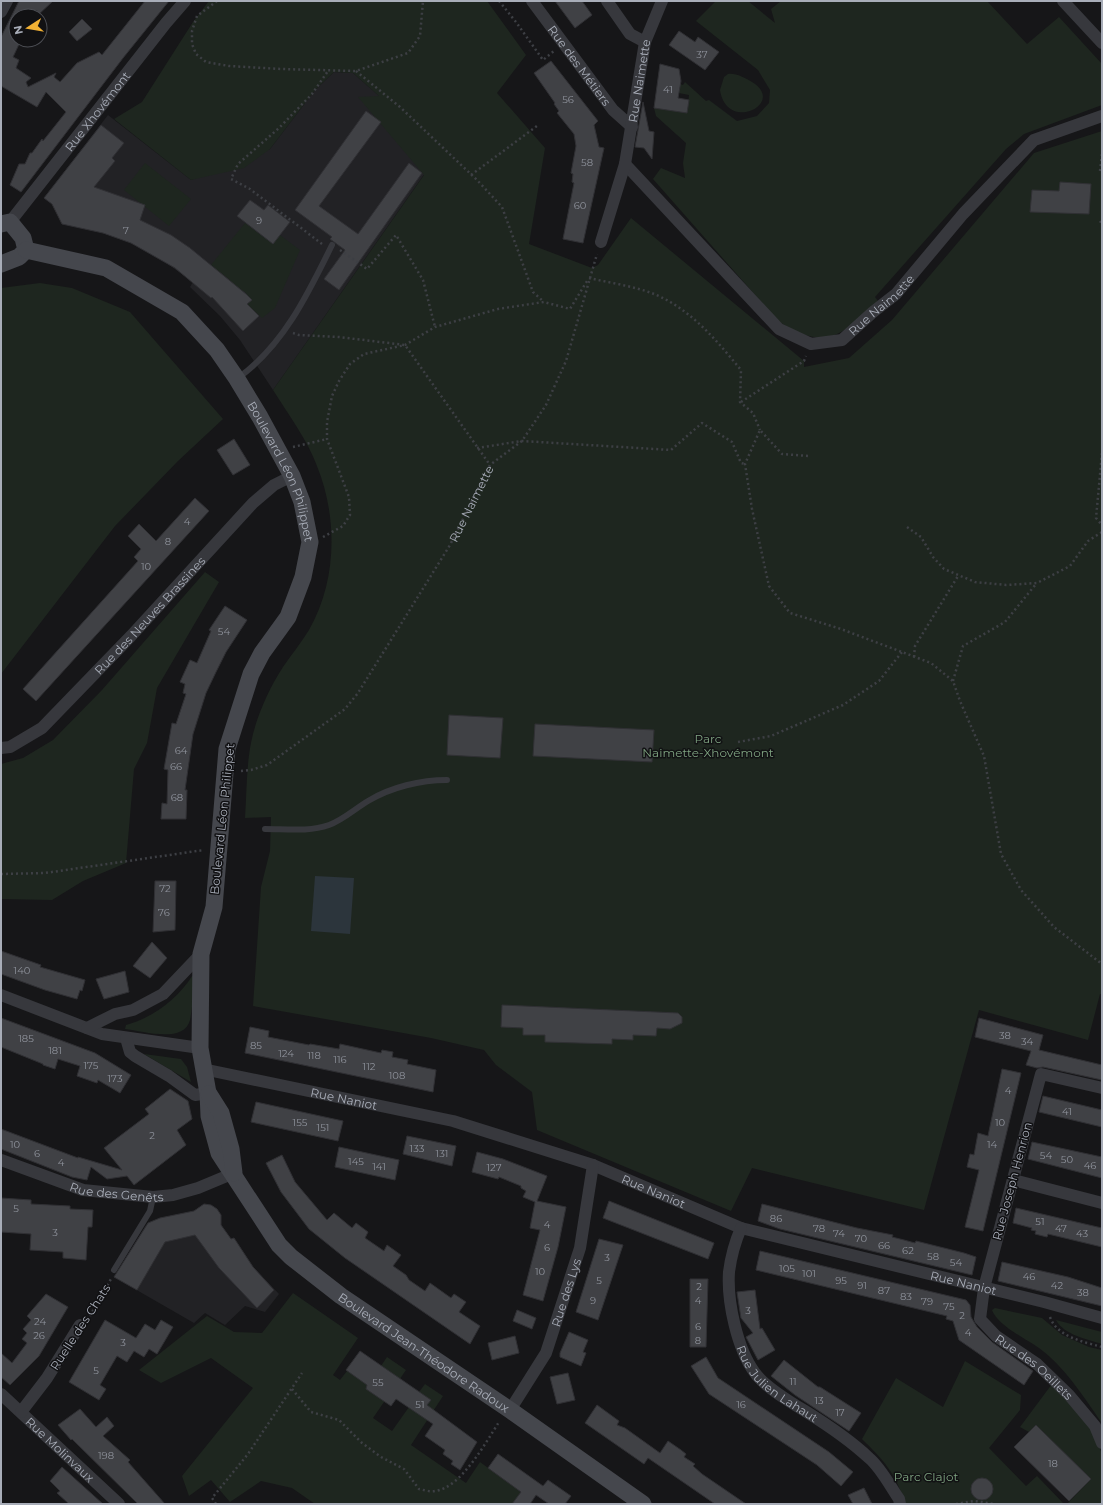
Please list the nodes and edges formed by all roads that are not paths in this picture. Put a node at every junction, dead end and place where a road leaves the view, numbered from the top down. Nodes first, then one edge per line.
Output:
1 (7, 1) edge
2 (185, 1) edge
3 (532, 1) edge
4 (607, 1) edge
5 (662, 1) edge
6 (1063, 1) edge
7 (1, 12) edge
8 (646, 42) junction
9 (1102, 43) edge
10 (1102, 116) edge
11 (632, 127) junction
12 (625, 164) junction
13 (6, 223) edge
14 (602, 242) road end
15 (331, 247) road end
16 (26, 250) junction
17 (1, 264) edge
18 (237, 379) junction
19 (292, 476) junction
20 (1, 748) edge
21 (447, 780) dead end
22 (265, 829) dead end
23 (201, 954) junction
24 (1, 995) edge
25 (87, 1028) junction
26 (126, 1038) junction
27 (200, 1048) junction
28 (203, 1069) junction
29 (1102, 1088) edge
30 (208, 1093) junction
31 (1, 1160) edge
32 (593, 1165) junction
33 (234, 1173) junction
34 (1012, 1180) junction
35 (153, 1197) junction
36 (1102, 1202) edge
37 (741, 1228) junction
38 (114, 1270) road end
39 (984, 1288) junction
40 (1102, 1318) edge
41 (80, 1325) road end
42 (1, 1394) edge
43 (509, 1409) junction
44 (21, 1412) junction
45 (1102, 1443) edge
46 (119, 1504) edge
47 (643, 1504) edge
48 (900, 1504) edge

1 - 7 street
2 - 13 street, Rue Xhovémont
3 - 11 street, Rue des Métiers
4 - 8 street
5 - 8 street, Rue Naimette
6 - 9 street
8 - 11 street, Rue Naimette
10 - 12 street, Rue Naimette
11 - 12 street, Rue Naimette
12 - 14 street, Rue Naimette
13 - 16 street
15 - 18 lane
16 - 17 street
16 - 18 street, Boulevard Léon Philippet
18 - 19 street, Boulevard Léon Philippet
19 - 20 street, Rue des Neuves Brassines
19 - 23 street, Boulevard Léon Philippet
21 - 22 lane
23 - 25 street
23 - 27 street, Boulevard Léon Philippet
24 - 25 street
25 - 26 street
26 - 27 street
26 - 30 street
27 - 28 street, Boulevard Léon Philippet
28 - 30 street, Boulevard Jean-Théodore Radoux
28 - 32 street, Rue Naniot
29 - 34 street, Rue Joseph Henrion
30 - 33 street, Boulevard Jean-Théodore Radoux
31 - 35 street, Rue des Genêts
32 - 37 street, Rue Naniot
32 - 43 street, Rue des Lys
33 - 35 street, Rue des Genêts
33 - 43 street, Boulevard Jean-Théodore Radoux
34 - 36 street
34 - 39 street, Rue Joseph Henrion
35 - 38 lane, Ruelle des Chats
37 - 39 street, Rue Naniot
37 - 48 street, Rue Julien Lahaut
39 - 40 street, Rue Naniot
39 - 45 street, Rue des Oeillets
41 - 44 street, Ruelle des Chats
42 - 44 street, Rue Molinvaux
43 - 47 street, Boulevard Jean-Théodore Radoux
44 - 46 street, Rue Molinvaux

